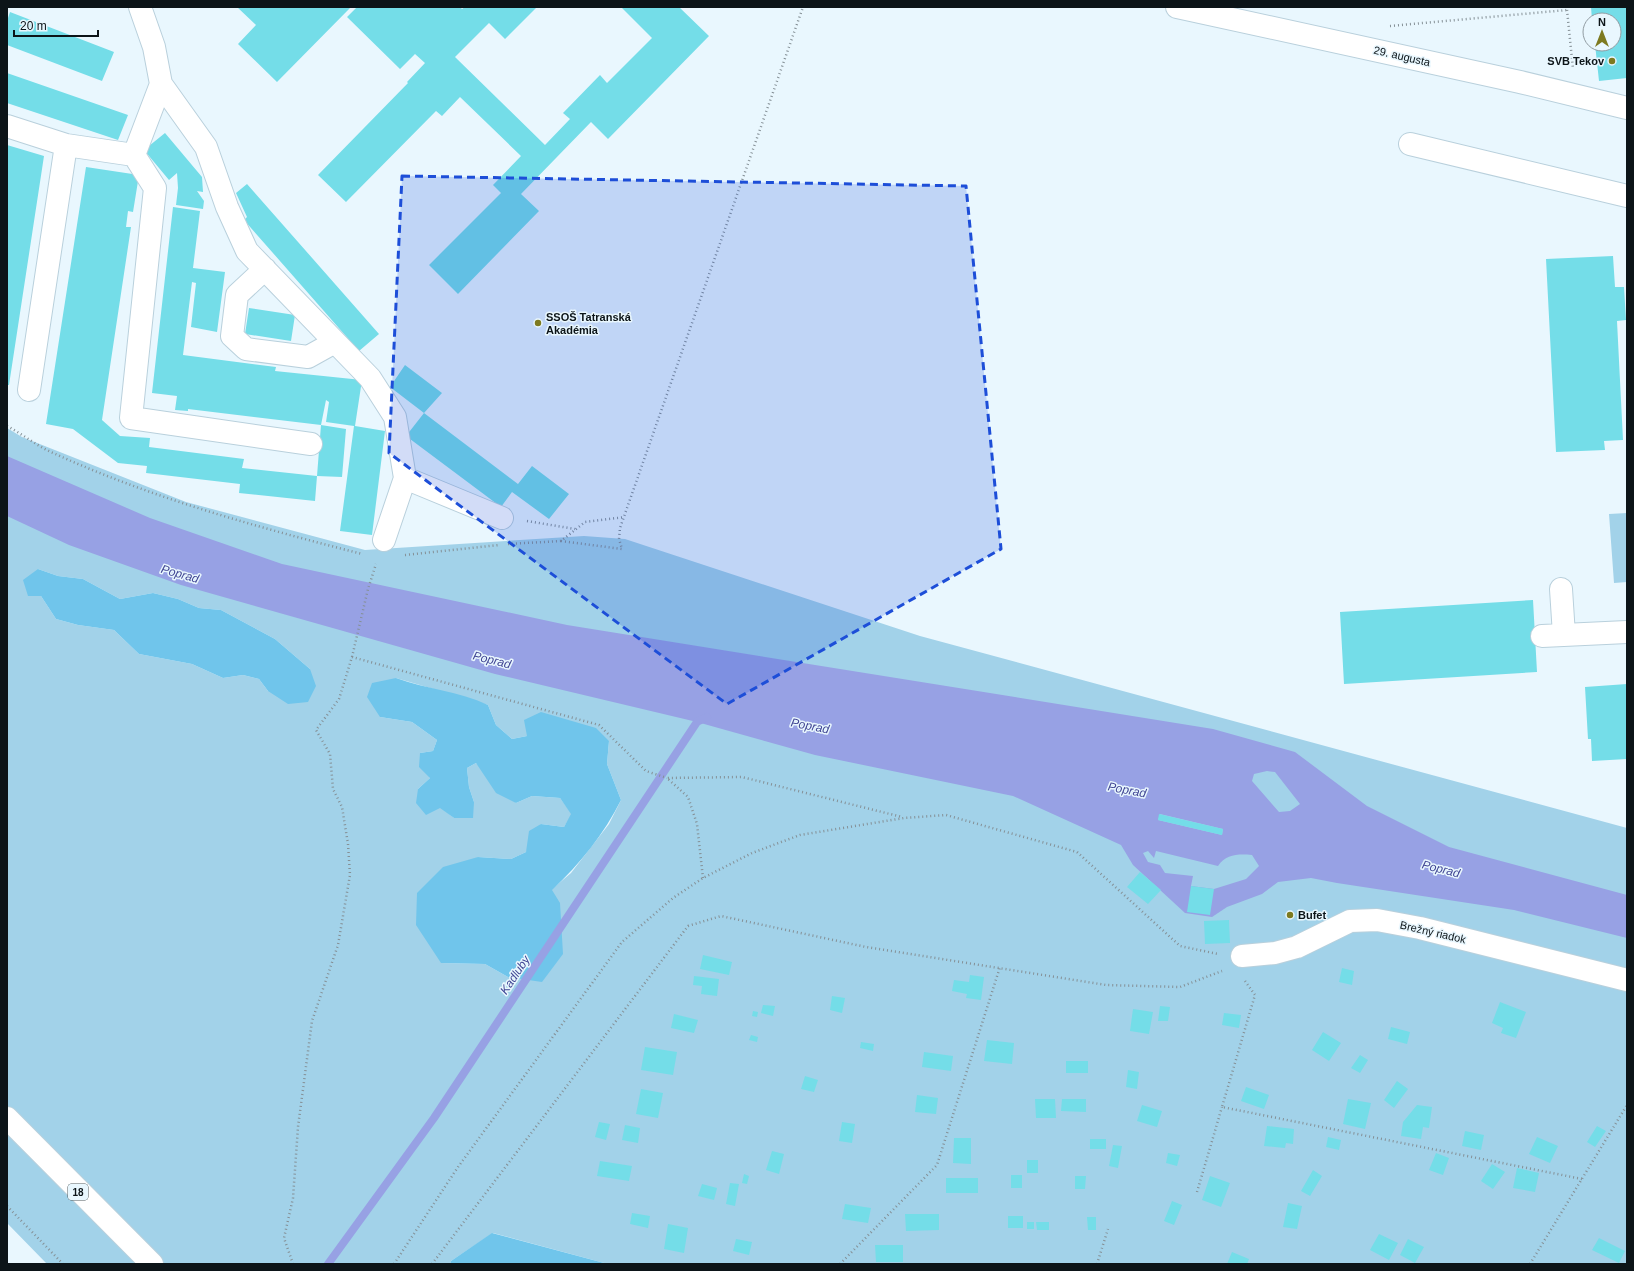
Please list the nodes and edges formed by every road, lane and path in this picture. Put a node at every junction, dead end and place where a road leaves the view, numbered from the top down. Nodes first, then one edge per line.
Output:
1 (140, 7) edge
2 (803, 7) edge
3 (1176, 7) edge
4 (1567, 8) edge
5 (1389, 26) dead end
6 (162, 84) junction
7 (1575, 96) junction
8 (1627, 108) edge
9 (7, 126) edge
10 (1410, 144) dead end
11 (66, 145) junction
12 (134, 155) junction
13 (1627, 196) edge
14 (265, 269) junction
15 (335, 342) junction
16 (29, 390) dead end
17 (7, 426) edge
18 (311, 444) dead end
19 (405, 478) junction
20 (502, 518) joint
21 (576, 529) dead end
22 (384, 540) dead end
23 (561, 541) dead end
24 (364, 554) dead end
25 (368, 589) dead end
26 (1561, 589) dead end
27 (1627, 632) edge
28 (1564, 635) junction
29 (1542, 636) dead end
30 (352, 657) junction
31 (667, 778) junction
32 (904, 818) junction
33 (703, 878) junction
34 (1237, 960) junction
35 (1000, 967) junction
36 (1627, 980) edge
37 (1627, 1105) edge
38 (1222, 1107) junction
39 (7, 1118) edge
40 (1582, 1179) junction
41 (1198, 1192) dead end
42 (7, 1206) edge
43 (1108, 1229) dead end
44 (63, 1264) edge
45 (152, 1264) edge
46 (293, 1264) edge
47 (394, 1264) edge
48 (432, 1264) edge
49 (840, 1264) edge
50 (1097, 1264) edge
51 (1530, 1264) edge

1 - 6 street
2 - 23 path
3 - 7 street, 29. augusta
4 - 5 path
4 - 7 path
6 - 12 street
6 - 14 street
7 - 8 street, 29. augusta
9 - 11 street
10 - 13 street
11 - 12 street
11 - 16 street
12 - 18 street
14 - 15 street
14 - 15 street
15 - 19 street
17 - 24 path
19 - 20 street
19 - 22 street
20 - 21 path
25 - 30 path
26 - 28 street
27 - 28 street
28 - 29 street
30 - 31 path
30 - 46 path
31 - 32 path
31 - 33 path
32 - 33 path
32 - 34 path
33 - 47 path
34 - 35 path
34 - 36 street, Brežný riadok
34 - 38 path
35 - 48 path
35 - 49 path
37 - 40 path
38 - 40 path
38 - 41 path
39 - 45 street, 18
40 - 51 path
42 - 44 path
43 - 50 path

